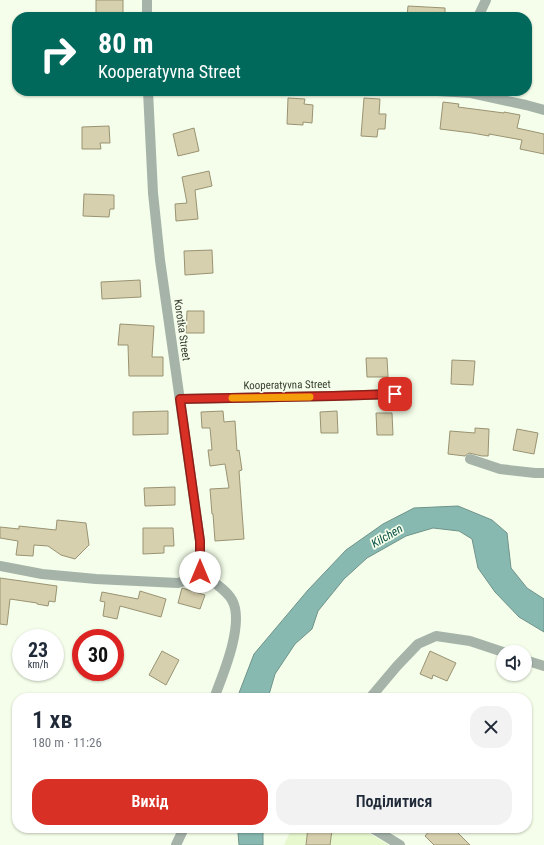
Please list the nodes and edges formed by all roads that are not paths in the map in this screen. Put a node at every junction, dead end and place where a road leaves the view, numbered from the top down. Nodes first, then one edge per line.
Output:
1 (147, 0) edge
2 (486, 0) edge
3 (147, 12) edge
4 (480, 12) edge
5 (148, 96) edge
6 (488, 96) edge
7 (544, 110) edge
8 (395, 394) dead end
9 (180, 399) junction
10 (470, 458) dead end
11 (544, 473) edge
12 (0, 566) edge
13 (200, 572) junction
14 (496, 650) edge
15 (532, 662) edge
16 (544, 666) edge
17 (216, 693) edge
18 (374, 693) edge
19 (182, 833) edge
20 (380, 833) edge
21 (176, 845) edge
22 (400, 845) edge

1 - 3 street
2 - 4 street
5 - 9 street, Korotka Street
6 - 7 street
8 - 9 street, Kooperatyvna Street
9 - 13 street, Korotka Street
10 - 11 street
12 - 13 street
13 - 17 street
14 - 18 street
15 - 16 street
19 - 21 street
20 - 22 street

